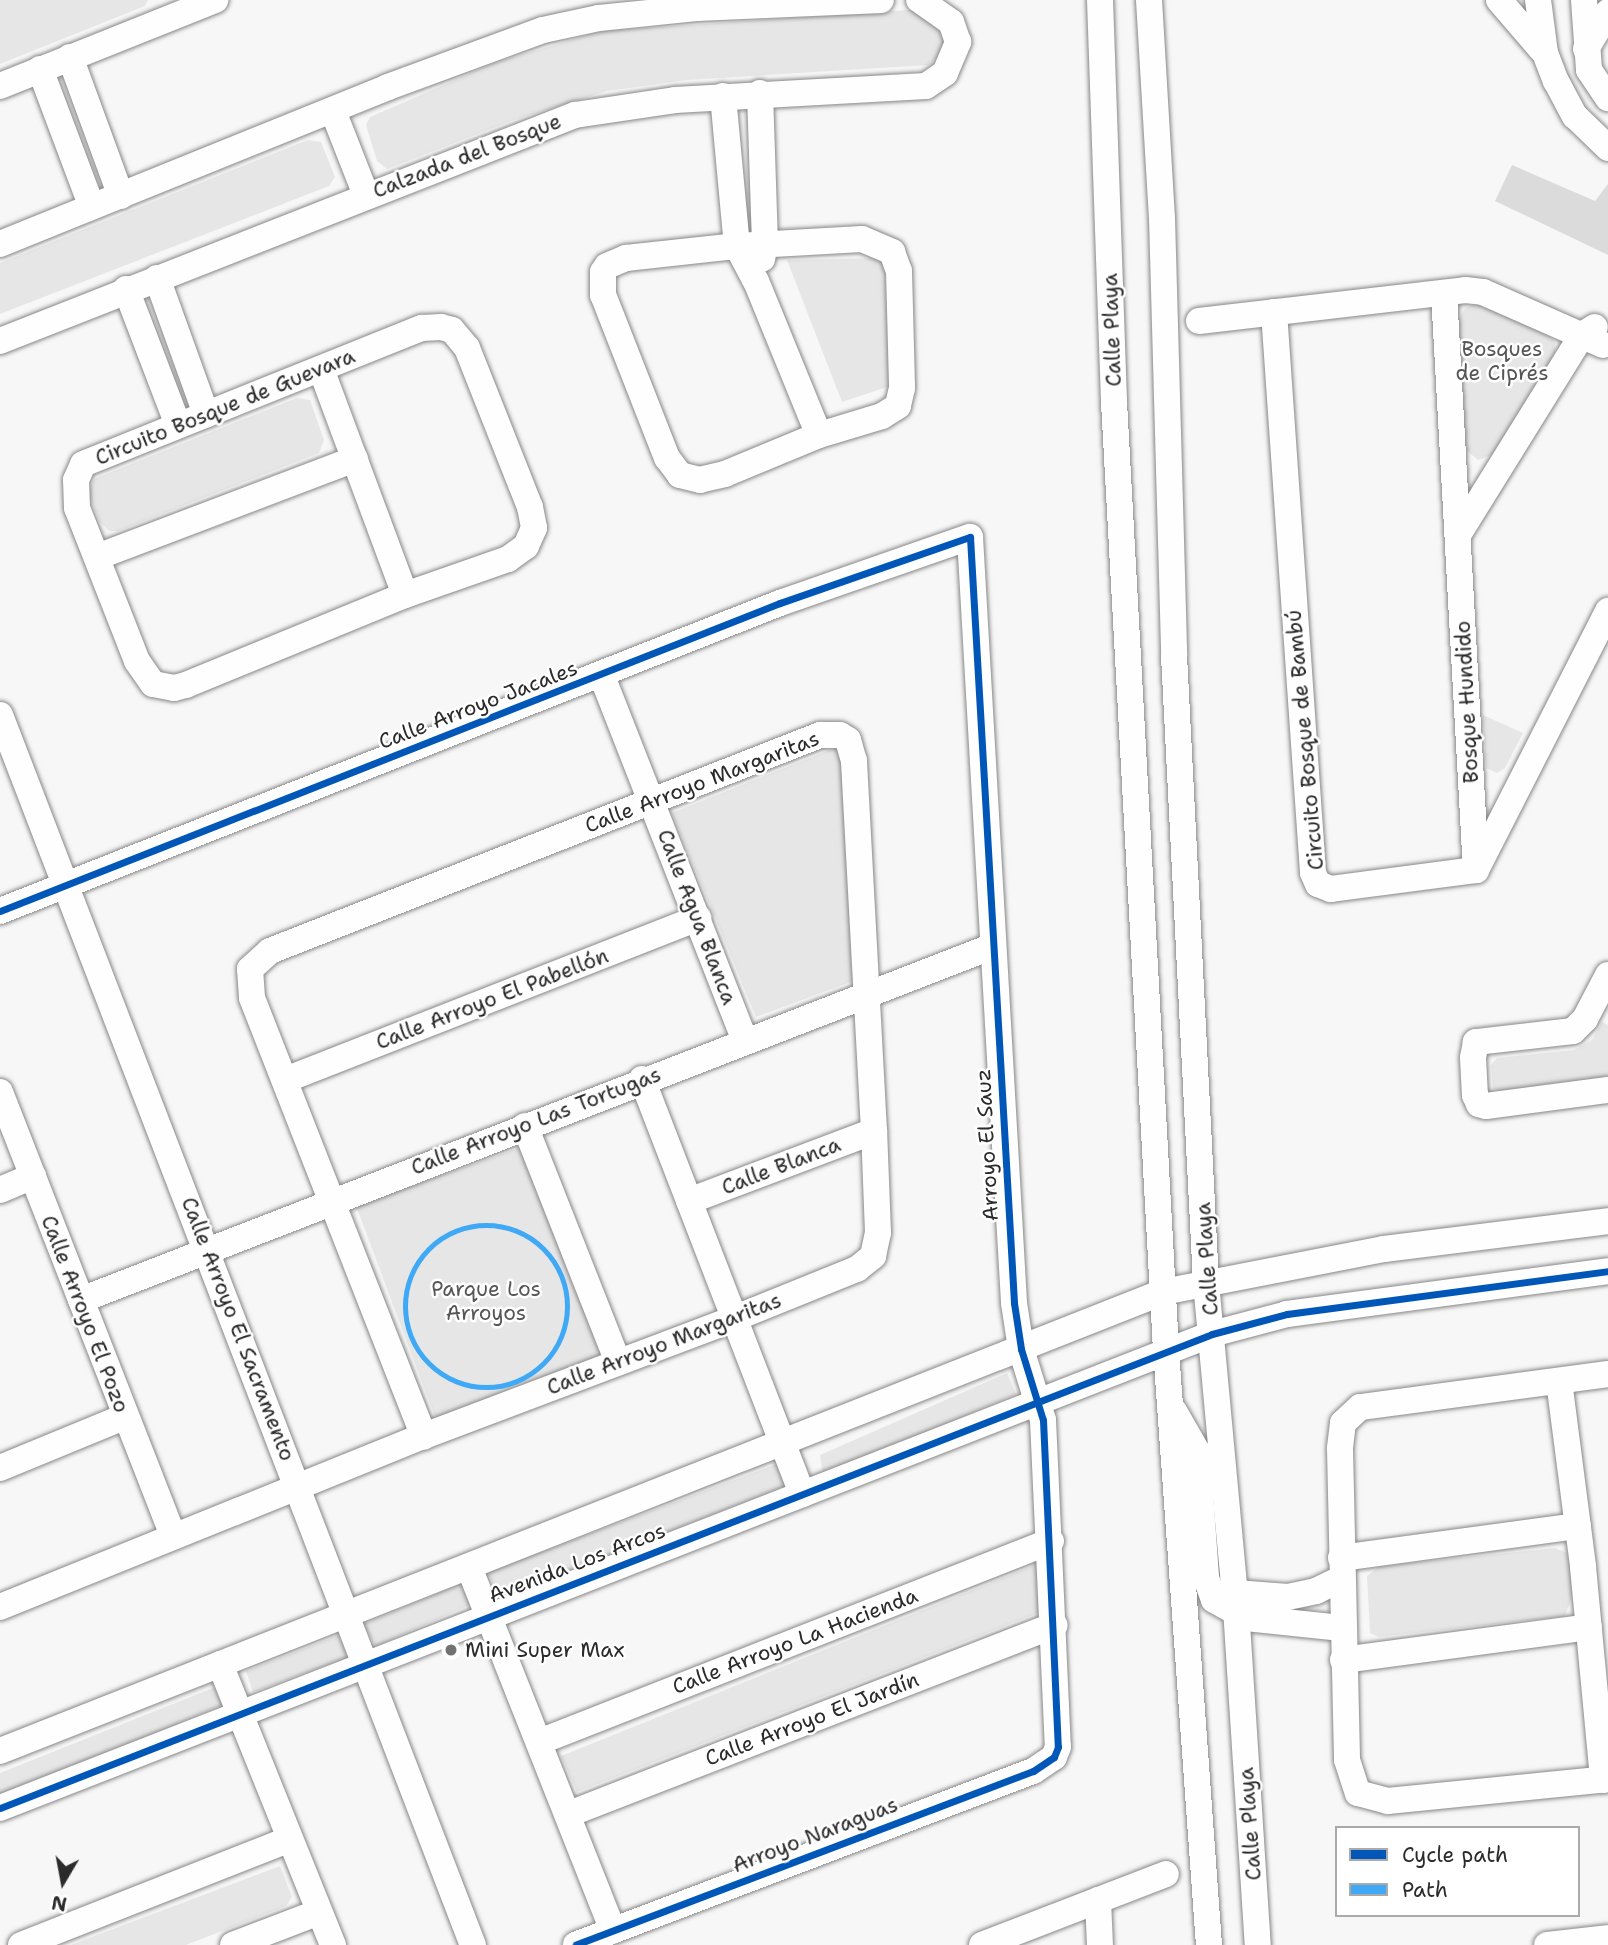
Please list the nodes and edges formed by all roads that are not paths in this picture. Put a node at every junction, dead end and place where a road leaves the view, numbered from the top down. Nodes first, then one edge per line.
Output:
1 (215, 0) edge
2 (881, 0) edge
3 (919, 0) edge
4 (1100, 0) edge
5 (1149, 0) edge
6 (1499, 0) edge
7 (1538, 0) edge
8 (1584, 0) edge
9 (179, 6) edge
10 (597, 9) edge
11 (565, 12) edge
12 (1608, 12) edge
13 (1586, 49) junction
14 (1545, 53) junction
15 (70, 57) junction
16 (40, 69) junction
17 (0, 86) edge
18 (760, 93) junction
19 (1606, 95) edge
20 (723, 96) junction
21 (333, 111) junction
22 (1575, 116) junction
23 (1608, 148) edge
24 (366, 195) junction
25 (121, 196) junction
26 (92, 207) junction
27 (0, 244) edge
28 (765, 244) junction
29 (737, 246) junction
30 (157, 278) junction
31 (756, 281) junction
32 (126, 289) junction
33 (1444, 293) junction
34 (1274, 312) junction
35 (1199, 321) dead end
36 (1600, 333) edge
37 (0, 341) edge
38 (321, 369) junction
39 (206, 414) junction
40 (178, 425) junction
41 (819, 435) junction
42 (355, 459) junction
43 (1458, 535) junction
44 (970, 537) joint
45 (97, 557) junction
46 (405, 595) junction
47 (1608, 611) edge
48 (1174, 656) junction
49 (1128, 659) junction
50 (603, 676) junction
51 (0, 715) edge
52 (652, 800) junction
53 (1476, 870) junction
54 (67, 884) junction
55 (0, 911) edge
56 (698, 918) junction
57 (993, 946) junction
58 (1608, 975) edge
59 (865, 995) junction
60 (745, 1040) junction
61 (642, 1079) junction
62 (285, 1080) junction
63 (1608, 1090) edge
64 (0, 1092) edge
65 (525, 1126) junction
66 (874, 1131) junction
67 (33, 1175) junction
68 (0, 1189) edge
69 (332, 1200) junction
70 (688, 1201) junction
71 (1608, 1221) edge
72 (209, 1250) junction
73 (1608, 1271) edge
74 (1206, 1283) junction
75 (1163, 1292) junction
76 (81, 1300) junction
77 (733, 1319) junction
78 (1212, 1334) junction
79 (1021, 1349) junction
80 (1166, 1350) junction
81 (618, 1362) junction
82 (1608, 1374) edge
83 (1559, 1381) junction
84 (1039, 1401) junction
85 (1173, 1410) junction
86 (124, 1418) junction
87 (424, 1436) junction
88 (783, 1444) junction
89 (3, 1460) edge
90 (297, 1486) junction
91 (802, 1494) junction
92 (1578, 1526) junction
93 (173, 1535) junction
94 (1051, 1541) junction
95 (469, 1567) junction
96 (1341, 1569) junction
97 (1235, 1604) junction
98 (0, 1607) edge
99 (348, 1614) junction
100 (489, 1616) junction
101 (1055, 1625) junction
102 (1589, 1627) junction
103 (1341, 1628) junction
104 (1343, 1660) junction
105 (220, 1664) junction
106 (368, 1664) junction
107 (240, 1714) junction
108 (538, 1742) junction
109 (1058, 1747) joint
110 (0, 1751) edge
111 (1606, 1780) edge
112 (0, 1808) edge
113 (569, 1814) junction
114 (290, 1839) junction
115 (1166, 1874) dead end
116 (1098, 1900) junction
117 (319, 1912) junction
118 (613, 1930) junction
119 (1208, 1932) edge
120 (1608, 1938) edge
121 (21, 1945) edge
122 (233, 1945) edge
123 (332, 1945) edge
124 (474, 1945) edge
125 (576, 1945) edge
126 (982, 1945) edge
127 (1100, 1945) edge
128 (1220, 1945) edge
129 (1258, 1945) edge
130 (1547, 1945) edge

1 - 9 street
2 - 10 street
3 - 18 street, Calzada del Bosque
4 - 49 street, Calle Playa
5 - 48 street, Calle Playa
6 - 14 street
7 - 14 street
8 - 13 street
9 - 15 street
10 - 11 street
11 - 21 street
12 - 13 street
13 - 19 street
14 - 22 street
15 - 16 street
15 - 25 street
16 - 17 street
16 - 26 street
18 - 20 street, Calzada del Bosque
18 - 28 street
19 - 22 street
20 - 24 street, Calzada del Bosque
20 - 29 street
21 - 24 street
21 - 25 street
22 - 23 street
24 - 30 street, Calzada del Bosque
25 - 26 street
26 - 27 street
28 - 29 street
28 - 31 street
28 - 41 street
29 - 31 street
29 - 41 street
30 - 32 street, Calzada del Bosque
30 - 39 street
31 - 41 street
32 - 37 street, Calzada del Bosque
32 - 40 street
33 - 34 street
33 - 36 street
33 - 43 street, Bosque Hundido
34 - 35 street
34 - 53 street, Circuito Bosque de Bambú
36 - 43 street
38 - 39 street, Circuito Bosque de Guevara
38 - 42 street
38 - 46 street, Circuito Bosque de Guevara
39 - 40 street, Circuito Bosque de Guevara
40 - 45 street, Circuito Bosque de Guevara
42 - 45 street
42 - 46 street
43 - 53 street, Bosque Hundido
44 - 50 street, Calle Arroyo Jacales
44 - 57 street, Arroyo El Sauz
45 - 46 street, Circuito Bosque de Guevara
47 - 53 street
48 - 49 street
48 - 74 street, Calle Playa
49 - 75 street, Calle Playa
50 - 52 street, Calle Agua Blanca
50 - 54 street, Calle Arroyo Jacales
51 - 54 street, Calle Arroyo El Sacramento
52 - 56 street, Calle Agua Blanca
52 - 59 street, Calle Arroyo Margaritas
52 - 62 street, Calle Arroyo Margaritas
54 - 55 street, Calle Arroyo Jacales
54 - 72 street, Calle Arroyo El Sacramento
56 - 60 street, Calle Agua Blanca
56 - 62 street, Calle Arroyo El Pabellón
57 - 59 street, Calle Arroyo Las Tortugas
57 - 79 street, Arroyo El Sauz
58 - 63 street
59 - 60 street, Calle Arroyo Las Tortugas
59 - 66 street, Calle Arroyo Margaritas
60 - 61 street, Calle Arroyo Las Tortugas
61 - 65 street, Calle Arroyo Las Tortugas
61 - 70 street
62 - 69 street, Calle Arroyo Margaritas
64 - 67 street, Calle Arroyo El Pozo
65 - 69 street, Calle Arroyo Las Tortugas
65 - 81 street
66 - 70 street, Calle Blanca
66 - 77 street, Calle Arroyo Margaritas
67 - 68 street
67 - 76 street, Calle Arroyo El Pozo
69 - 72 street, Calle Arroyo Las Tortugas
69 - 87 street, Calle Arroyo Margaritas
70 - 77 street
71 - 74 street, Avenida Los Arcos
72 - 76 street, Calle Arroyo Las Tortugas
72 - 90 street, Calle Arroyo El Sacramento
73 - 78 street, Avenida Los Arcos
74 - 75 street, Avenida Los Arcos
74 - 78 street, Calle Playa
75 - 79 street, Avenida Los Arcos
75 - 80 street, Calle Playa
76 - 86 street, Calle Arroyo El Pozo
77 - 81 street, Calle Arroyo Margaritas
77 - 88 street
78 - 80 street, Avenida Los Arcos
78 - 97 street, Calle Playa
79 - 84 street, Arroyo El Sauz
79 - 88 street, Avenida Los Arcos
80 - 84 street, Avenida Los Arcos
80 - 85 street, Calle Playa
81 - 87 street, Calle Arroyo Margaritas
82 - 83 street
83 - 92 street
83 - 96 street
84 - 91 street, Avenida Los Arcos
84 - 94 street, Arroyo El Sauz
85 - 97 street
85 - 119 street, Calle Playa
86 - 89 street
86 - 93 street, Calle Arroyo El Pozo
87 - 90 street, Calle Arroyo Margaritas
88 - 91 street
88 - 95 street, Avenida Los Arcos
90 - 93 street, Calle Arroyo Margaritas
90 - 99 street, Calle Arroyo El Sacramento
91 - 100 street, Avenida Los Arcos
92 - 96 street
92 - 102 street
93 - 98 street, Calle Arroyo Margaritas
94 - 101 street, Arroyo El Sauz
94 - 108 street, Calle Arroyo La Hacienda
95 - 99 street, Avenida Los Arcos
95 - 100 street
96 - 97 street
96 - 103 street
97 - 103 street
97 - 129 street, Calle Playa
99 - 105 street, Avenida Los Arcos
99 - 106 street, Calle Arroyo El Sacramento
100 - 106 street, Avenida Los Arcos
100 - 108 street
101 - 109 street, Arroyo El Sauz
101 - 113 street, Calle Arroyo El Jardín
102 - 104 street
102 - 111 street
103 - 104 street
104 - 111 street
105 - 107 street
105 - 110 street, Avenida Los Arcos
106 - 107 street, Avenida Los Arcos
106 - 124 street, Calle Arroyo El Sacramento
107 - 112 street, Avenida Los Arcos
107 - 114 street
108 - 113 street
109 - 118 street, Arroyo Naraguas
113 - 118 street
114 - 117 street
114 - 121 street
115 - 116 street
116 - 126 street
116 - 127 street
117 - 122 street
117 - 123 street
118 - 125 street, Arroyo Naraguas
119 - 128 street
120 - 130 street

